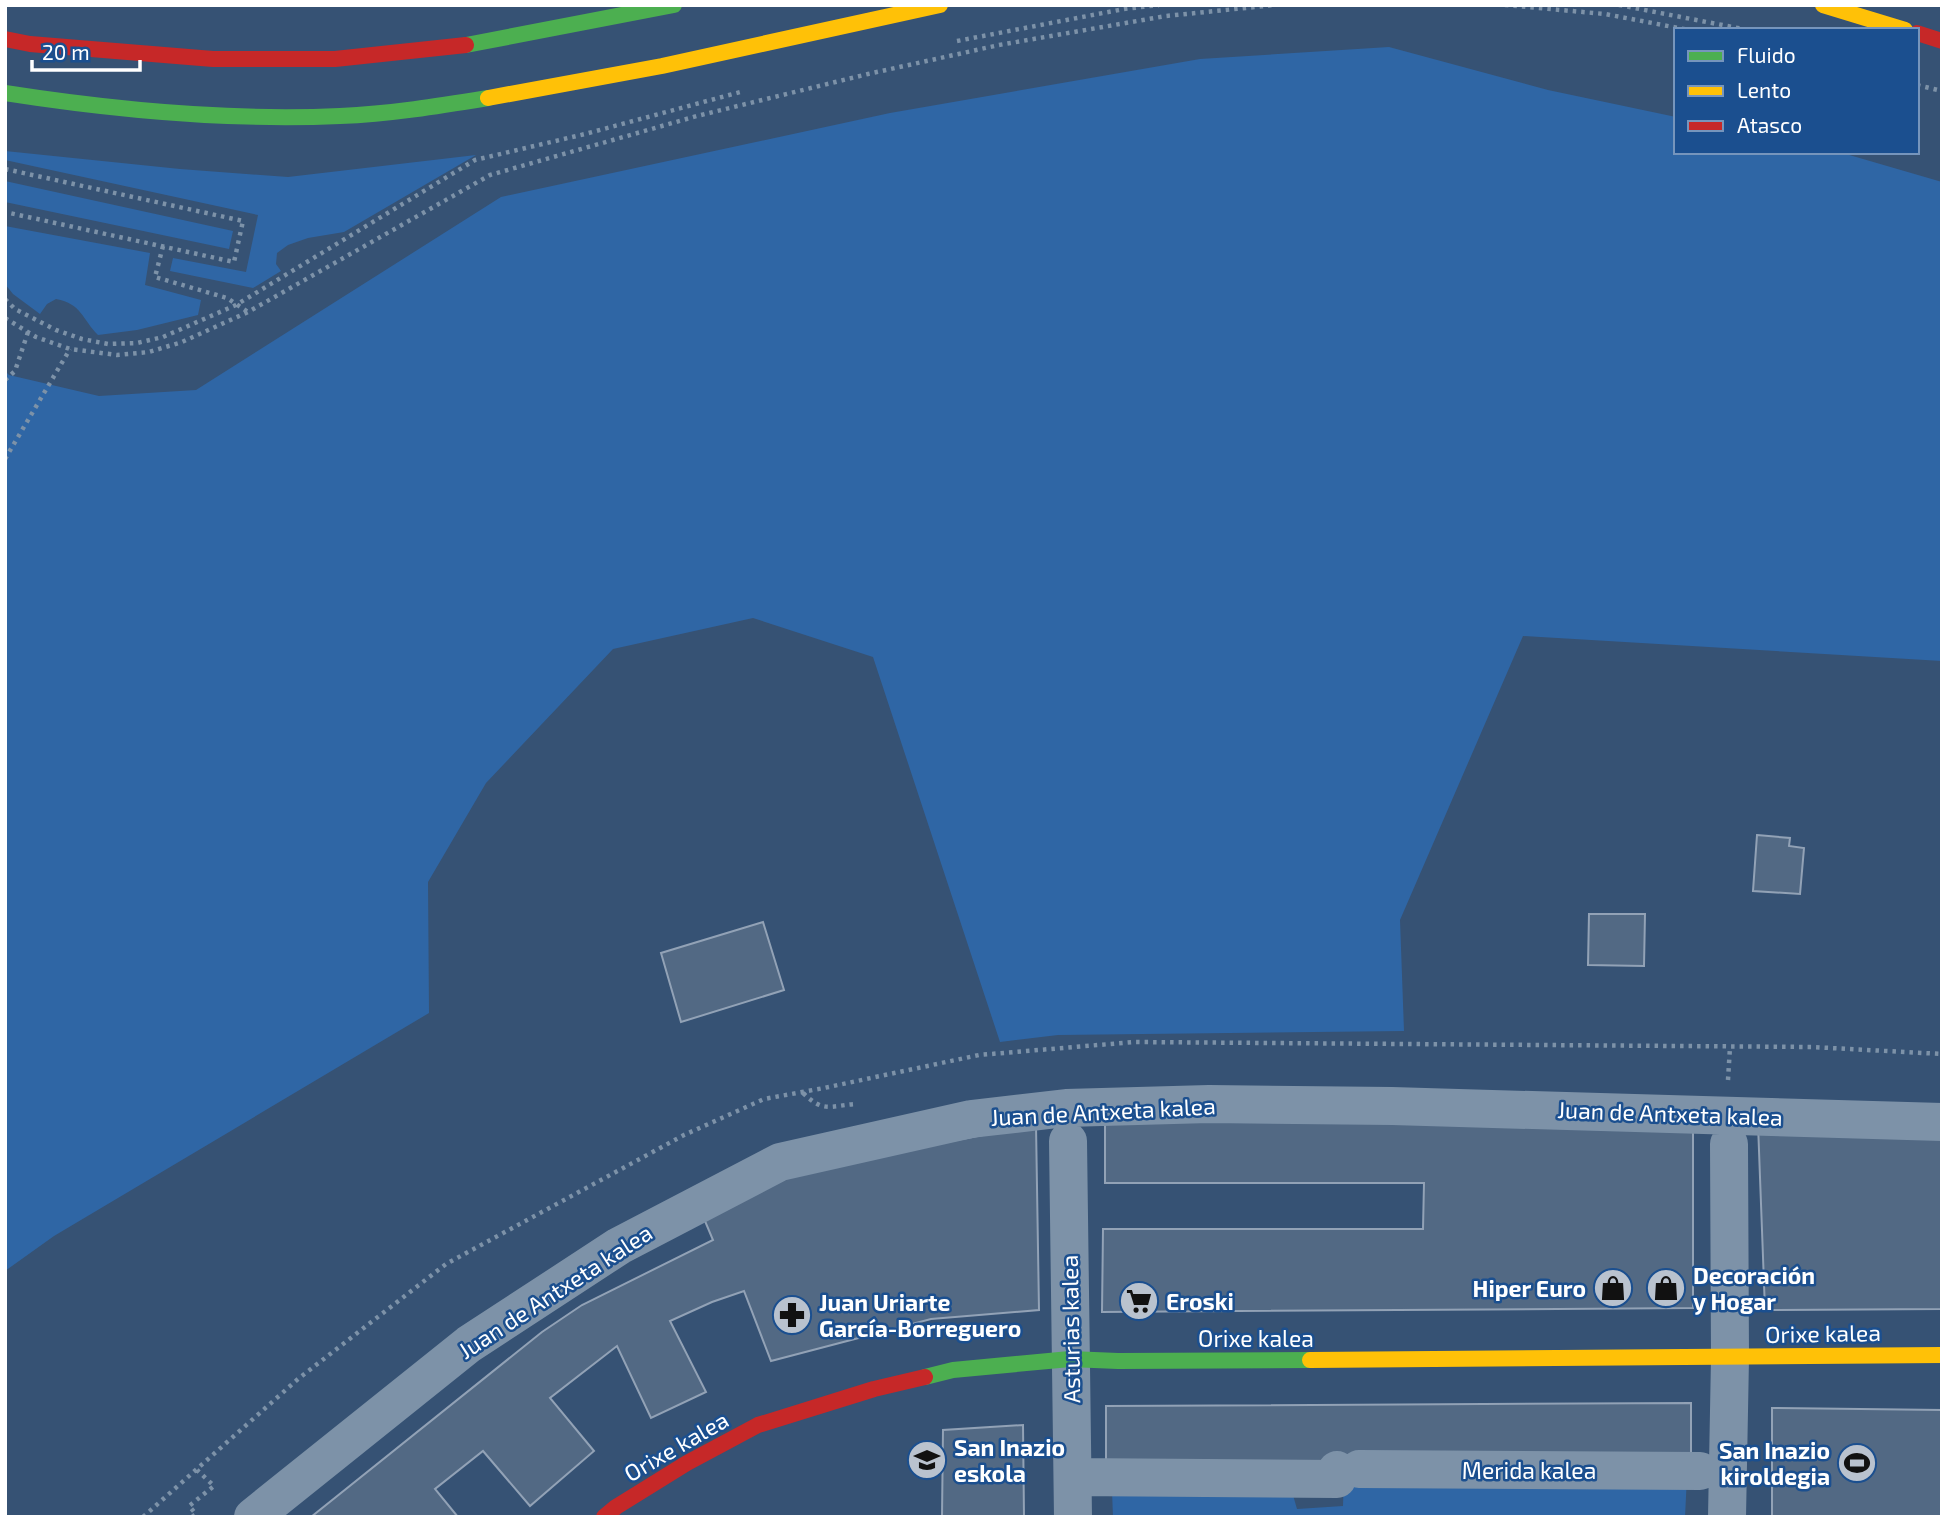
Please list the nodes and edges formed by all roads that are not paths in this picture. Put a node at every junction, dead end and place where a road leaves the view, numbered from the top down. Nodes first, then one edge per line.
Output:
1 (674, 5) edge
2 (940, 5) edge
3 (1824, 5) edge
4 (1899, 28) edge
5 (1919, 34) edge
6 (5, 39) edge
7 (1942, 41) edge
8 (5, 93) edge
9 (1942, 1122) edge
10 (1068, 1141) dead end
11 (1730, 1144) dead end
12 (1942, 1355) edge
13 (1730, 1358) junction
14 (1070, 1359) junction
15 (1700, 1471) dead end
16 (1073, 1477) junction
17 (253, 1517) edge
18 (604, 1517) edge
19 (1073, 1517) edge
20 (1727, 1517) edge

1 - 6 main road
2 - 8 main road
3 - 4 main road
5 - 7 main road
9 - 17 street, Juan de Antxeta kalea
10 - 14 street, Asturias kalea
11 - 13 street
12 - 13 main road, Orixe kalea
13 - 14 main road, Orixe kalea
13 - 20 street
14 - 16 street, Asturias kalea
14 - 18 main road, Orixe kalea
15 - 16 street, Merida kalea
16 - 19 street, Asturias kalea

